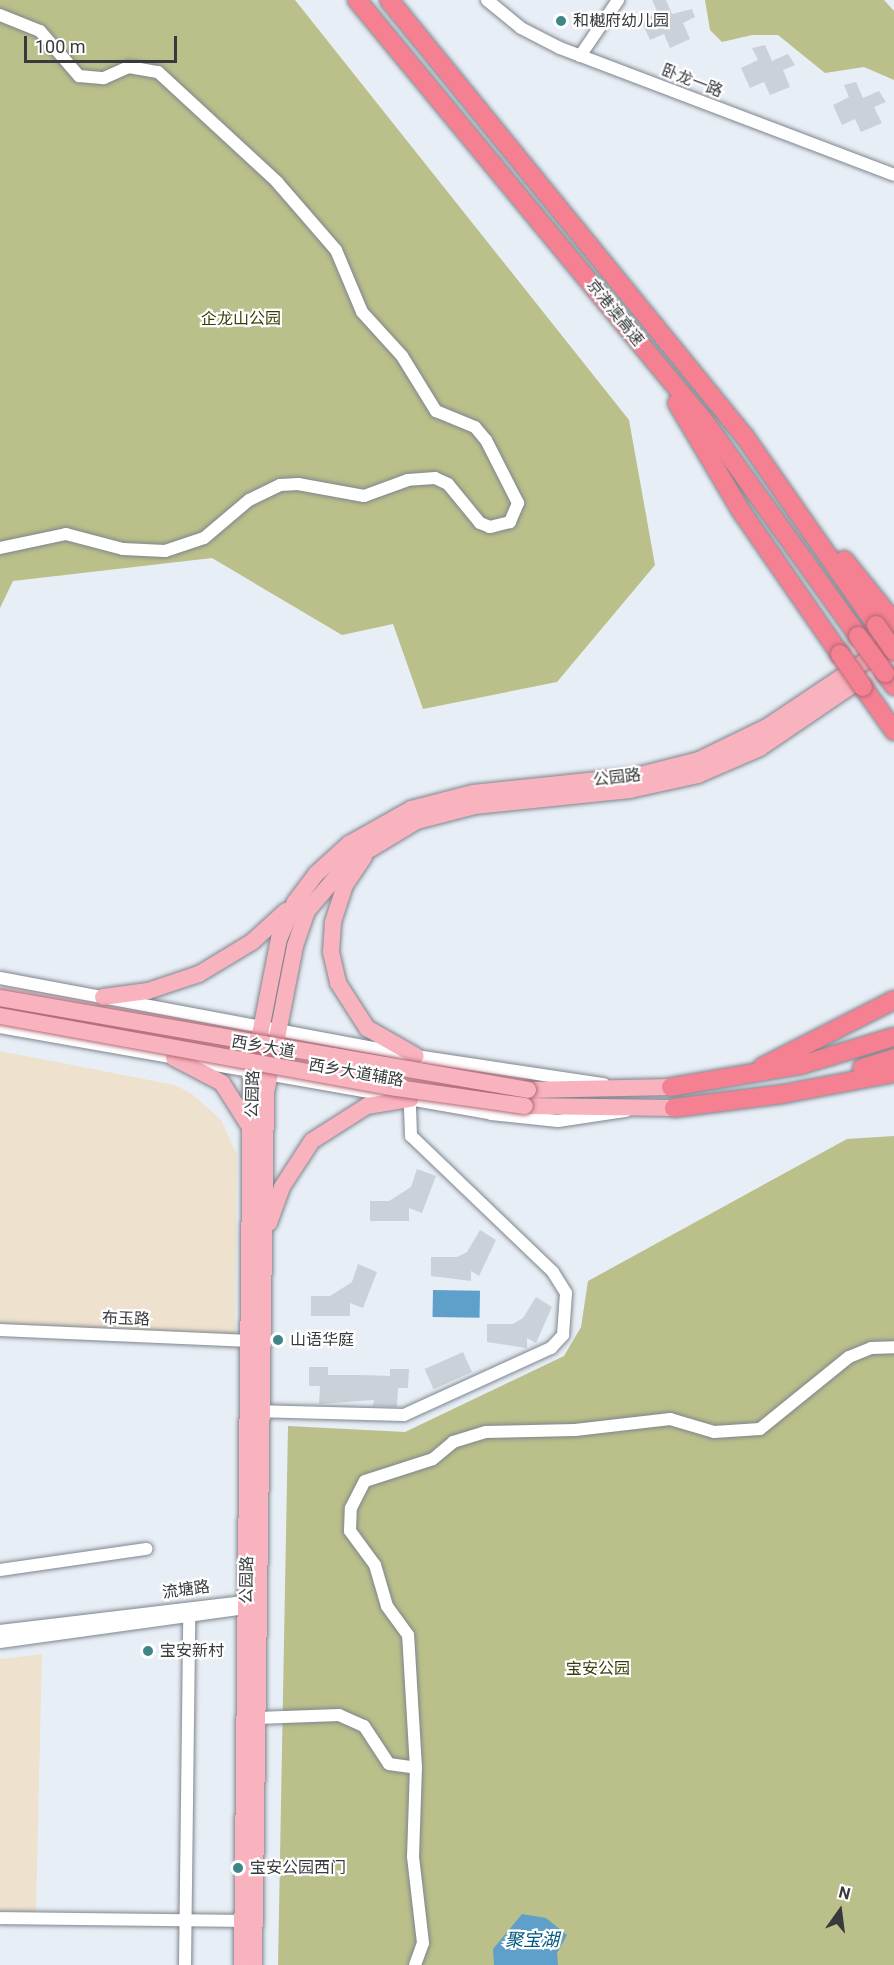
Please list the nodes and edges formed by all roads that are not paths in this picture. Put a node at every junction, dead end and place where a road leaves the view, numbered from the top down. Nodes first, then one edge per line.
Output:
1 (357, 0) edge
2 (389, 0) edge
3 (487, 0) edge
4 (618, 0) edge
5 (0, 15) edge
6 (580, 56) junction
7 (894, 175) edge
8 (645, 350) junction
9 (0, 548) edge
10 (886, 621) edge
11 (894, 642) edge
12 (894, 653) edge
13 (889, 679) edge
14 (894, 731) edge
15 (375, 844) junction
16 (295, 902) junction
17 (0, 978) edge
18 (103, 997) junction
19 (0, 998) edge
20 (894, 1000) edge
21 (160, 1008) junction
22 (0, 1016) edge
23 (0, 1027) edge
24 (269, 1028) junction
25 (894, 1037) edge
26 (374, 1048) junction
27 (167, 1056) junction
28 (416, 1056) junction
29 (894, 1058) edge
30 (894, 1072) edge
31 (260, 1073) junction
32 (744, 1077) junction
33 (671, 1087) joint
34 (629, 1089) junction
35 (359, 1090) junction
36 (783, 1094) junction
37 (526, 1098) junction
38 (410, 1100) junction
39 (636, 1108) junction
40 (674, 1108) joint
41 (252, 1137) junction
42 (264, 1241) junction
43 (0, 1330) edge
44 (250, 1341) junction
45 (894, 1347) edge
46 (255, 1411) junction
47 (146, 1549) dead end
48 (0, 1570) edge
49 (251, 1604) junction
50 (189, 1617) junction
51 (0, 1631) edge
52 (0, 1642) edge
53 (257, 1718) junction
54 (416, 1768) junction
55 (0, 1918) edge
56 (186, 1920) junction
57 (243, 1921) junction
58 (185, 1965) edge
59 (242, 1965) edge
60 (254, 1965) edge
61 (415, 1965) edge

1 - 8 highway, 京港澳高速
2 - 10 highway, 京港澳高速
3 - 6 street, 卧龙一路
4 - 6 street
5 - 9 street
6 - 7 street, 卧龙一路
8 - 13 highway, 京港澳高速, bridge
8 - 14 highway, bridge
10 - 12 highway, 京港澳高速, bridge
11 - 16 main road, 公园路
12 - 15 main road, 公园路
15 - 24 main road, 公园路
15 - 28 main road
16 - 18 main road
16 - 24 main road, 公园路
17 - 18 street, 西乡大道辅路
18 - 21 street, 西乡大道辅路
19 - 37 main road, 西乡大道, bridge
20 - 32 highway
21 - 24 street, 西乡大道辅路
21 - 27 street
22 - 37 main road, 西乡大道, bridge
23 - 27 street, 西乡大道辅路
24 - 26 street, 西乡大道辅路
24 - 31 main road, 公园路
25 - 32 highway
26 - 28 street, 西乡大道辅路
26 - 35 street
27 - 31 street, 西乡大道辅路
27 - 41 main road
28 - 34 street, 西乡大道辅路
29 - 36 highway
30 - 36 highway
31 - 35 street, 西乡大道辅路
31 - 41 main road, 公园路
31 - 42 main road, 公园路
32 - 33 highway
33 - 34 main road
34 - 37 main road
35 - 38 street, 西乡大道辅路
36 - 40 highway
37 - 39 main road
38 - 39 street, 西乡大道辅路
38 - 42 main road
38 - 46 street
39 - 40 main road
41 - 44 main road, 公园路
42 - 46 main road, 公园路
43 - 44 street, 布玉路
44 - 46 main road, 公园路
45 - 54 street
46 - 49 main road, 公园路
47 - 48 street
49 - 50 street, 流塘路
49 - 51 street, 流塘路
49 - 53 main road, 公园路
49 - 57 main road, 公园路
50 - 52 street, 流塘路
50 - 56 street
53 - 54 street
53 - 60 main road, 公园路
54 - 61 street
55 - 56 street
56 - 57 street
56 - 58 street
57 - 59 main road, 公园路

